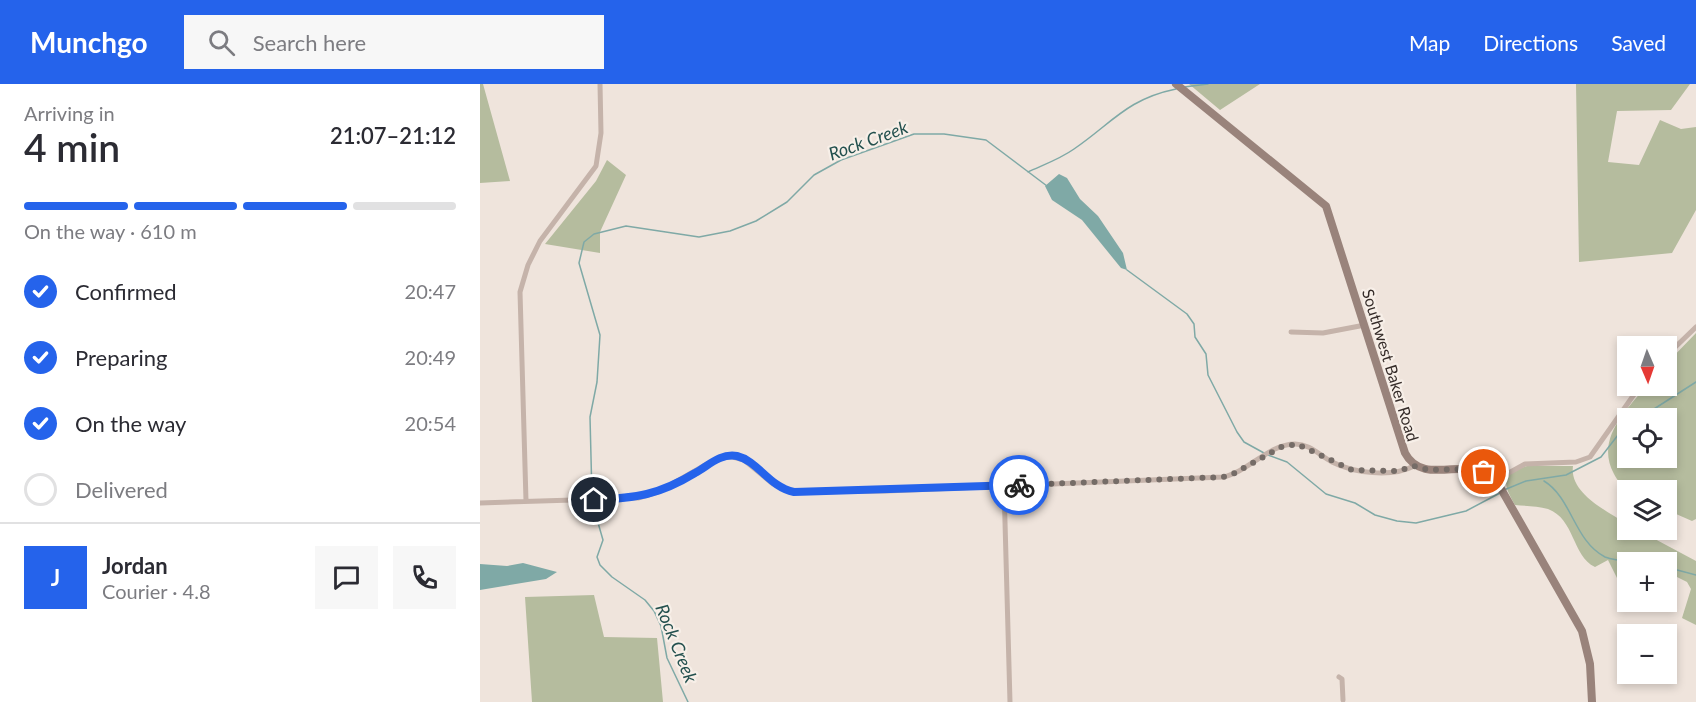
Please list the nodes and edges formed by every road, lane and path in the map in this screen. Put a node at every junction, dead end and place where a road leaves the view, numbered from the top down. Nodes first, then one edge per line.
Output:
1 (600, 84) edge
2 (1176, 84) edge
3 (1365, 325) junction
4 (1696, 327) edge
5 (1291, 332) dead end
6 (1677, 345) edge
7 (1633, 396) edge
8 (1414, 466) junction
9 (1496, 480) junction
10 (1004, 486) junction
11 (526, 501) junction
12 (480, 503) edge
13 (1339, 677) dead end
14 (1343, 700) dead end
15 (1010, 702) edge
16 (1592, 702) edge

1 - 11 street
2 - 3 main road, Southwest Baker Road
3 - 5 street
3 - 8 main road, Southwest Baker Road
4 - 6 street
7 - 9 street
8 - 9 main road, Southwest Baker Road
8 - 10 street
9 - 16 main road
10 - 11 street
10 - 15 street
11 - 12 street
13 - 14 street

